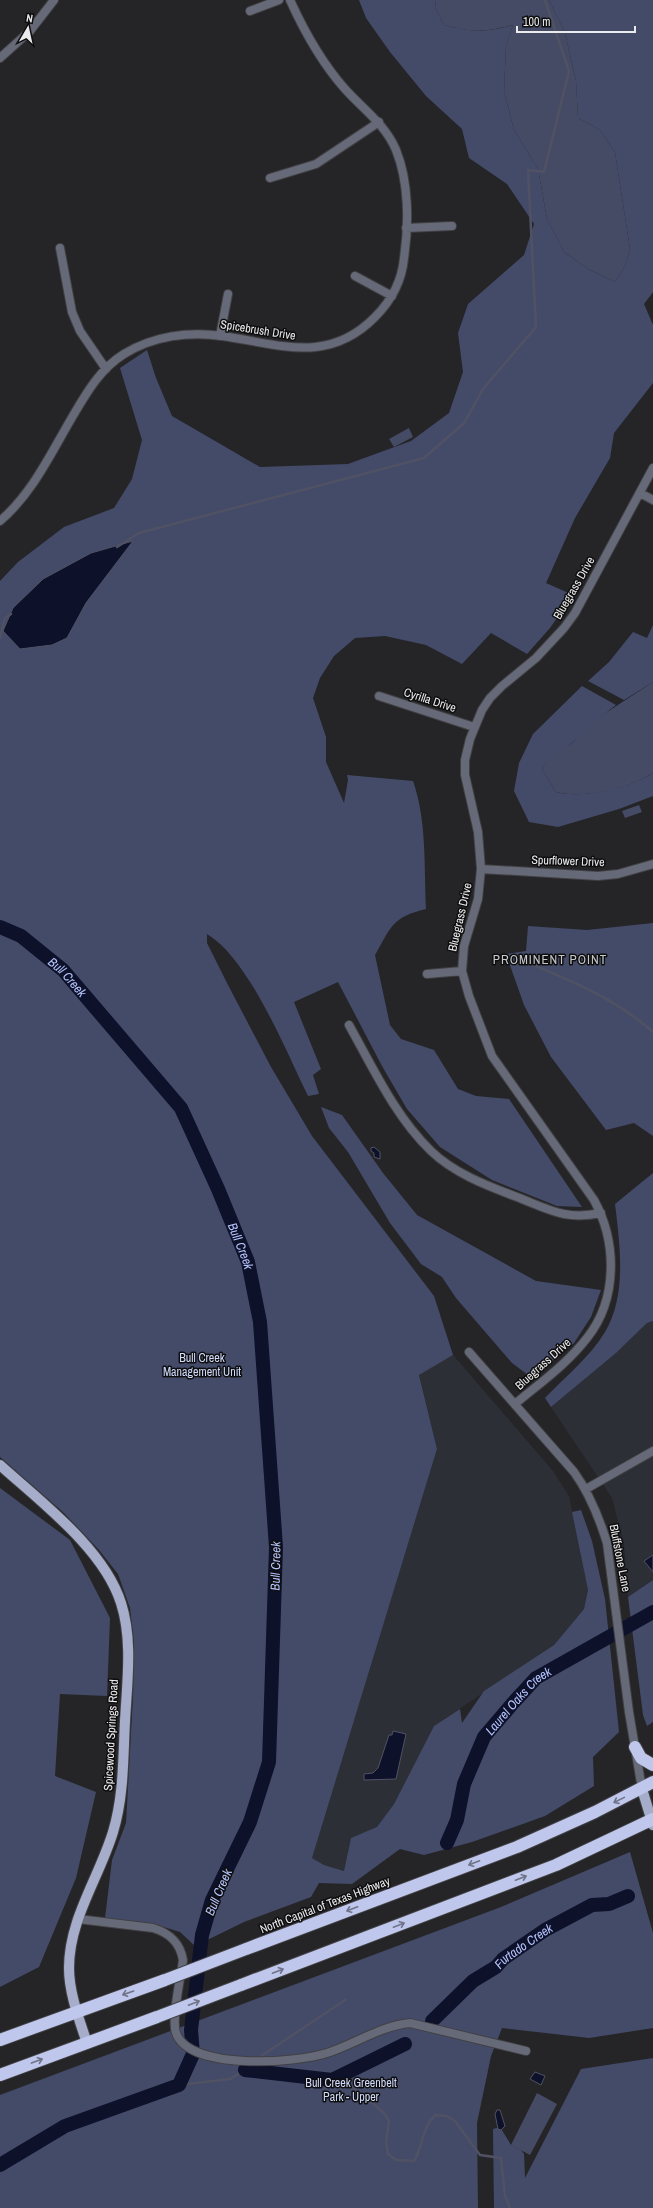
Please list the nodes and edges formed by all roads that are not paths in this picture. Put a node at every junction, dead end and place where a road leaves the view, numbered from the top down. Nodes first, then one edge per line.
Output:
1 (54, 0) edge
2 (279, 0) edge
3 (290, 0) edge
4 (250, 11) dead end
5 (0, 58) edge
6 (379, 122) junction
7 (270, 178) dead end
8 (452, 226) dead end
9 (406, 228) junction
10 (60, 248) dead end
11 (355, 276) dead end
12 (228, 294) dead end
13 (392, 296) junction
14 (220, 336) junction
15 (106, 369) junction
16 (653, 468) edge
17 (640, 493) junction
18 (653, 500) edge
19 (0, 521) edge
20 (379, 696) dead end
21 (474, 727) junction
22 (653, 864) edge
23 (481, 869) junction
24 (462, 970) junction
25 (427, 974) dead end
26 (349, 1025) dead end
27 (601, 1213) junction
28 (469, 1352) dead end
29 (515, 1404) junction
30 (653, 1451) edge
31 (0, 1465) edge
32 (586, 1489) junction
33 (635, 1748) junction
34 (653, 1765) edge
35 (653, 1782) edge
36 (642, 1789) junction
37 (653, 1821) edge
38 (78, 1919) junction
39 (77, 2011) junction
40 (0, 2040) edge
41 (87, 2043) junction
42 (526, 2051) dead end
43 (0, 2075) edge

1 - 5 street
2 - 4 street
3 - 6 street, Spicebrush Drive
6 - 7 street
6 - 9 street, Spicebrush Drive
8 - 9 street
9 - 13 street, Spicebrush Drive
10 - 15 street
11 - 13 street
12 - 14 street
13 - 14 street, Spicebrush Drive
14 - 15 street, Spicebrush Drive
15 - 19 street, Spicebrush Drive
16 - 17 street, Bluegrass Drive
17 - 18 street
17 - 21 street, Bluegrass Drive
20 - 21 street, Cyrilla Drive
21 - 23 street, Bluegrass Drive
22 - 23 street, Spurflower Drive
23 - 24 street, Bluegrass Drive
24 - 25 street
24 - 27 street, Bluegrass Drive
26 - 27 street
27 - 29 street, Bluegrass Drive
28 - 29 street, Bluffstone Lane
29 - 32 street, Bluffstone Lane
30 - 32 street
31 - 38 main road, Spicewood Springs Road
32 - 33 street, Bluffstone Lane
33 - 34 highway
33 - 36 street, Bluffstone Lane
35 - 36 highway, North Capital of Texas Highway
36 - 37 main road
36 -> 39 highway, North Capital of Texas Highway, bridge
41 -> 37 highway, bridge
38 - 39 main road, Spicewood Springs Road
38 - 42 street
39 - 40 highway, North Capital of Texas Highway
39 - 41 main road, Spicewood Springs Road
43 -> 41 highway

